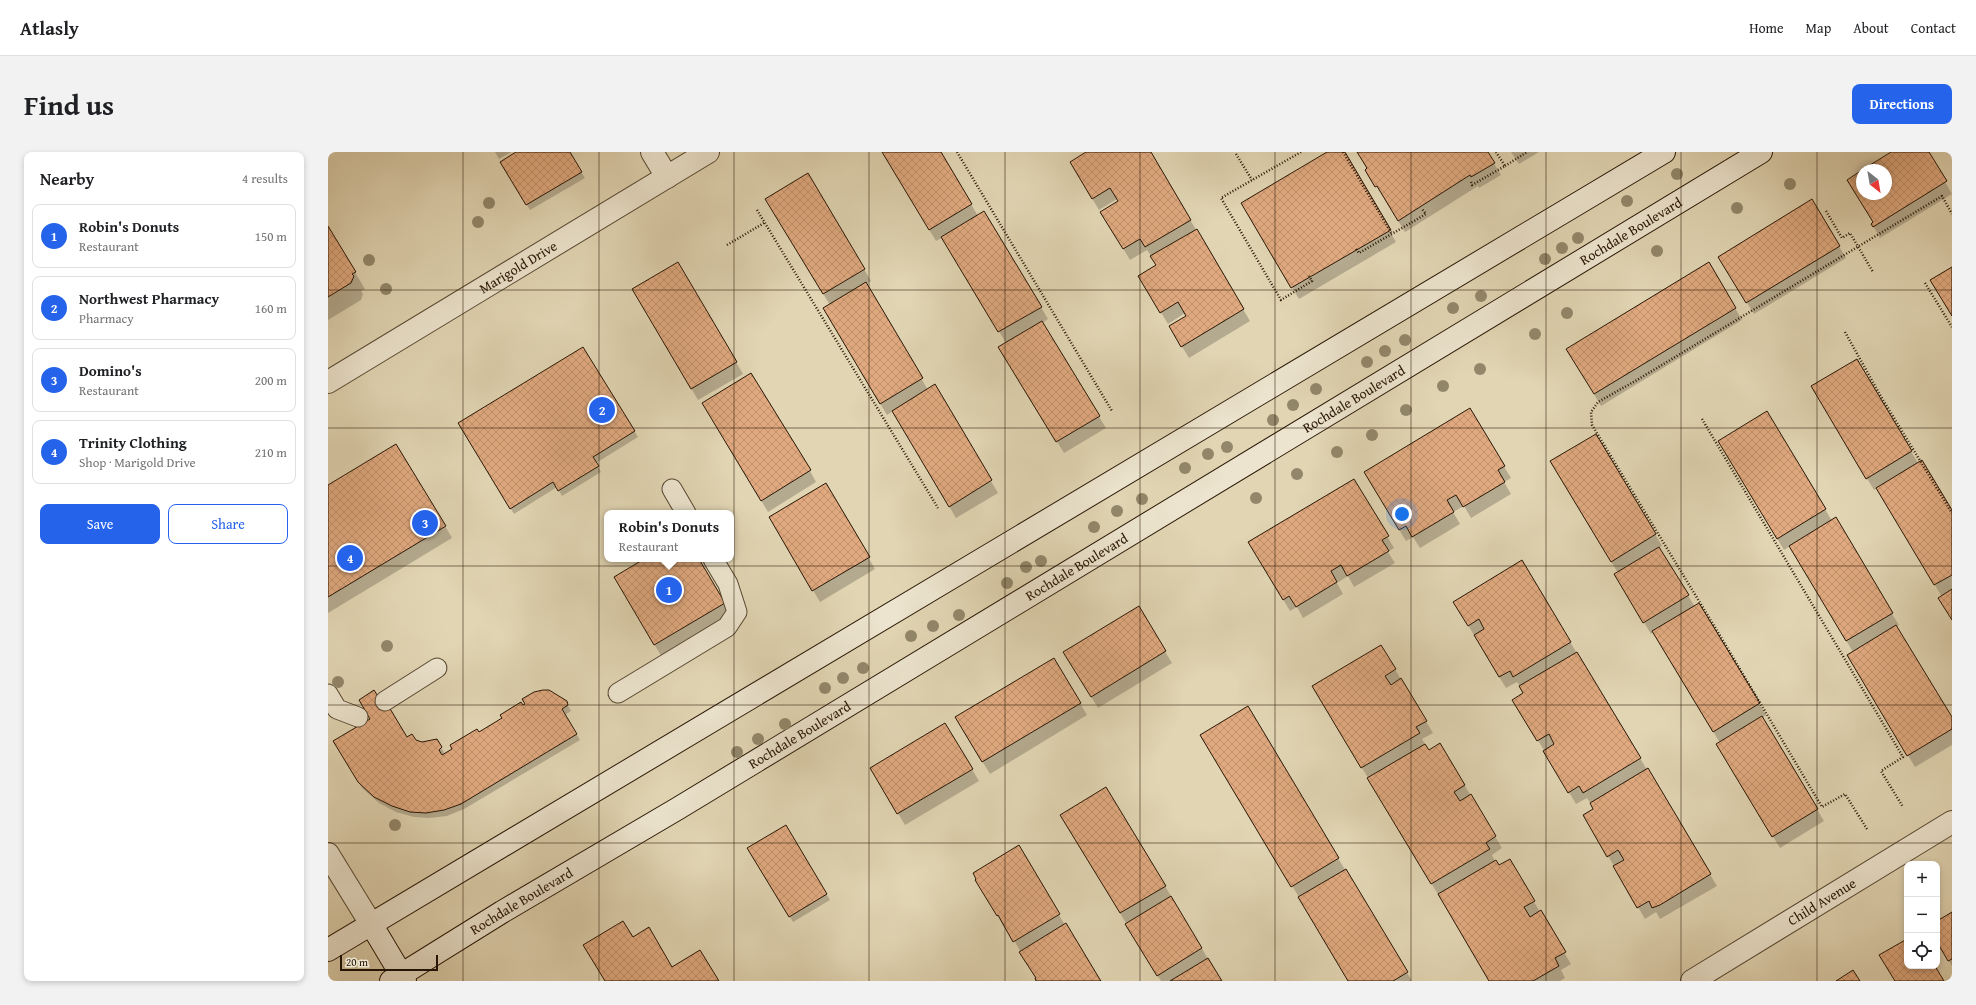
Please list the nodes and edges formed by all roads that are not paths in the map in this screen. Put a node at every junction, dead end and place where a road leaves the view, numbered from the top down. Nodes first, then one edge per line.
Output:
1 (652, 152) edge
2 (708, 152) edge
3 (1664, 152) edge
4 (1761, 152) edge
5 (667, 177) junction
6 (328, 382) edge
7 (672, 489) dead end
8 (684, 510) edge
9 (715, 562) edge
10 (437, 668) dead end
11 (618, 693) dead end
12 (328, 694) edge
13 (385, 701) dead end
14 (358, 717) dead end
15 (1952, 822) edge
16 (328, 854) edge
17 (371, 924) junction
18 (328, 950) edge
19 (1721, 973) edge
20 (399, 979) edge
21 (1692, 981) edge

1 - 5 main road
2 - 5 main road, Marigold Drive
3 - 17 main road
4 - 20 main road, Rochdale Boulevard
5 - 6 main road, Marigold Drive
7 - 8 lane
9 - 11 lane
10 - 13 lane
12 - 14 lane
15 - 19 main road, Child Avenue
16 - 17 main road
17 - 18 main road
17 - 20 main road
19 - 21 main road, Child Avenue

